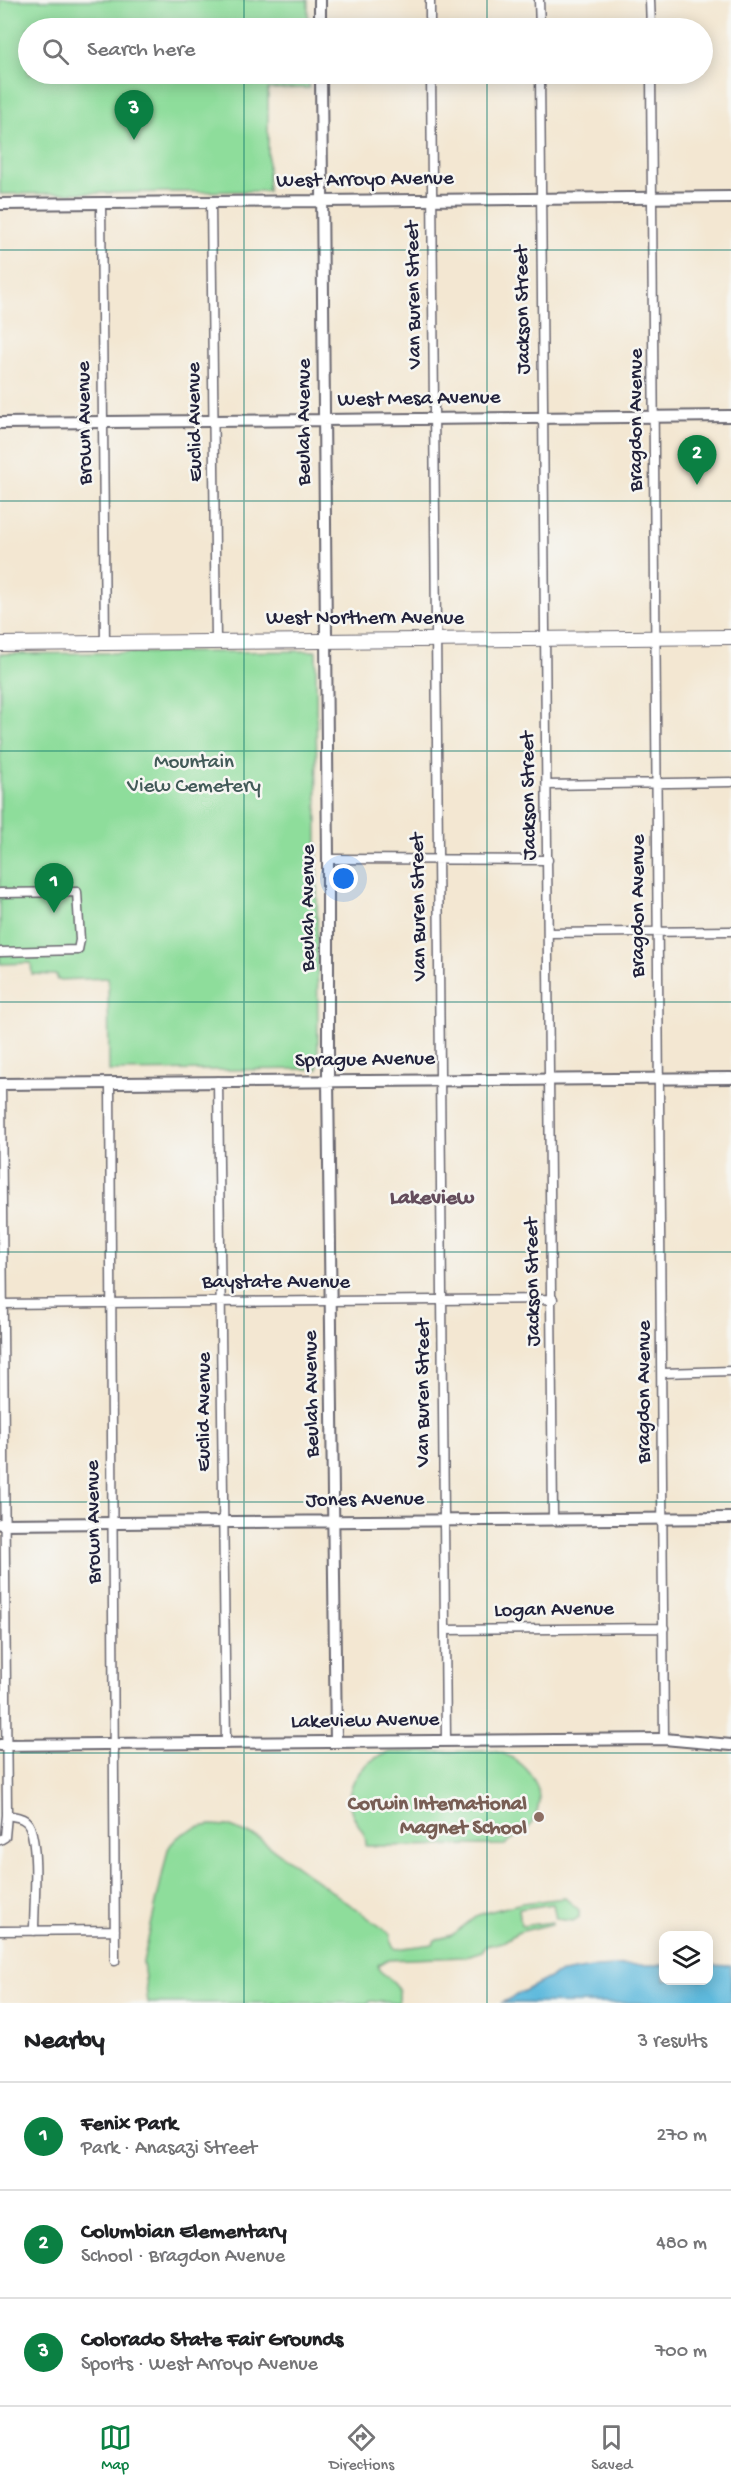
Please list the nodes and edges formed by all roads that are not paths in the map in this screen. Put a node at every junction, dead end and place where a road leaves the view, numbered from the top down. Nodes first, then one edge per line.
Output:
1 (320, 0) edge
2 (430, 0) edge
3 (540, 0) edge
4 (650, 0) edge
5 (320, 18) edge
6 (430, 18) edge
7 (540, 18) edge
8 (651, 18) edge
9 (321, 84) edge
10 (431, 84) edge
11 (540, 84) edge
12 (651, 84) edge
13 (731, 197) edge
14 (653, 198) junction
15 (540, 199) junction
16 (432, 200) junction
17 (322, 201) junction
18 (212, 202) junction
19 (101, 203) junction
20 (0, 204) edge
21 (731, 416) edge
22 (655, 417) junction
23 (434, 419) junction
24 (544, 419) junction
25 (214, 421) junction
26 (324, 421) junction
27 (0, 423) edge
28 (104, 423) junction
29 (731, 637) edge
30 (546, 638) junction
31 (656, 638) junction
32 (435, 639) junction
33 (216, 641) junction
34 (325, 641) junction
35 (105, 643) junction
36 (0, 644) edge
37 (731, 782) edge
38 (657, 783) junction
39 (547, 785) junction
40 (328, 859) junction
41 (437, 859) junction
42 (548, 860) junction
43 (0, 893) edge
44 (731, 931) edge
45 (657, 932) junction
46 (549, 933) junction
47 (0, 952) edge
48 (659, 1078) junction
49 (731, 1078) edge
50 (549, 1079) junction
51 (328, 1080) junction
52 (440, 1080) junction
53 (218, 1081) junction
54 (110, 1083) junction
55 (0, 1084) edge
56 (553, 1299) junction
57 (441, 1300) junction
58 (223, 1301) junction
59 (331, 1301) junction
60 (111, 1303) junction
61 (1, 1304) edge
62 (731, 1371) edge
63 (663, 1373) junction
64 (731, 1518) edge
65 (443, 1519) junction
66 (553, 1519) junction
67 (663, 1519) junction
68 (223, 1521) junction
69 (334, 1521) junction
70 (114, 1523) junction
71 (2, 1524) edge
72 (664, 1628) junction
73 (445, 1630) junction
74 (664, 1739) junction
75 (446, 1740) junction
76 (336, 1742) junction
77 (226, 1743) junction
78 (115, 1744) junction
79 (3, 1745) edge
80 (731, 1745) edge
81 (7, 1815) junction
82 (0, 1840) edge
83 (115, 1930) junction
84 (0, 1931) edge
85 (34, 1931) junction
86 (115, 1961) dead end

1 - 5 street
2 - 6 street
3 - 7 street
4 - 8 street
9 - 17 street, Beulah Avenue
10 - 16 street, Van Buren Street
11 - 15 street, Jackson Street
12 - 14 street, Bragdon Avenue
13 - 14 street, West Arroyo Avenue
14 - 15 street, West Arroyo Avenue
14 - 22 street, Bragdon Avenue
15 - 16 street, West Arroyo Avenue
15 - 24 street, Jackson Street
16 - 17 street, West Arroyo Avenue
16 - 23 street, Van Buren Street
17 - 18 street, West Arroyo Avenue
17 - 26 street, Beulah Avenue
18 - 19 street, West Arroyo Avenue
18 - 25 street, Euclid Avenue
19 - 20 street, West Arroyo Avenue
19 - 28 street, Brown Avenue
21 - 22 street, West Mesa Avenue
22 - 24 street, West Mesa Avenue
22 - 31 street, Bragdon Avenue
23 - 24 street, West Mesa Avenue
23 - 26 street, West Mesa Avenue
23 - 32 street, Van Buren Street
24 - 30 street, Jackson Street
25 - 26 street, West Mesa Avenue
25 - 28 street, West Mesa Avenue
25 - 33 street, Euclid Avenue
26 - 34 street, Beulah Avenue
27 - 28 street, West Mesa Avenue
28 - 35 street, Brown Avenue
29 - 31 main road, West Northern Avenue
30 - 31 main road, West Northern Avenue
30 - 32 main road, West Northern Avenue
30 - 39 street, Jackson Street
31 - 38 street, Bragdon Avenue
32 - 34 main road, West Northern Avenue
32 - 41 street, Van Buren Street
33 - 34 main road, West Northern Avenue
33 - 35 main road, West Northern Avenue
34 - 40 street, Beulah Avenue
35 - 36 main road, West Northern Avenue
37 - 38 street
38 - 39 street
38 - 45 street, Bragdon Avenue
39 - 42 street, Jackson Street
40 - 41 street
40 - 51 street, Beulah Avenue
41 - 42 street
41 - 52 street, Van Buren Street
42 - 46 street, Jackson Street
43 - 47 street
44 - 45 street
45 - 46 street
45 - 48 street, Bragdon Avenue
46 - 50 street, Jackson Street
48 - 49 street, Sprague Avenue
48 - 50 street, Sprague Avenue
48 - 63 street, Bragdon Avenue
50 - 52 street, Sprague Avenue
50 - 56 street, Jackson Street
51 - 52 street, Sprague Avenue
51 - 53 street, Sprague Avenue
51 - 59 street, Beulah Avenue
52 - 57 street, Van Buren Street
53 - 54 street, Sprague Avenue
53 - 58 street, Euclid Avenue
54 - 55 street, Sprague Avenue
54 - 60 street, Brown Avenue
55 - 61 street
56 - 57 street, Baystate Avenue
56 - 66 street, Jackson Street
57 - 59 street, Baystate Avenue
57 - 65 street, Van Buren Street
58 - 59 street, Baystate Avenue
58 - 60 street, Baystate Avenue
58 - 68 street, Euclid Avenue
59 - 69 street, Beulah Avenue
60 - 61 street, Baystate Avenue
60 - 70 street, Brown Avenue
61 - 71 street
62 - 63 street
63 - 67 street, Bragdon Avenue
64 - 67 street, Jones Avenue
65 - 66 street, Jones Avenue
65 - 69 street, Jones Avenue
65 - 73 street, Van Buren Street
66 - 67 street, Jones Avenue
67 - 72 street, Bragdon Avenue
68 - 69 street, Jones Avenue
68 - 70 street, Jones Avenue
68 - 77 street, Euclid Avenue
69 - 76 street, Beulah Avenue
70 - 71 street, Jones Avenue
70 - 78 street, Brown Avenue
71 - 79 street
72 - 73 street, Logan Avenue
72 - 74 street, Bragdon Avenue
73 - 75 street, Van Buren Street
74 - 75 street, Lakeview Avenue
74 - 80 street, Lakeview Avenue
75 - 76 street, Lakeview Avenue
76 - 77 street, Lakeview Avenue
77 - 78 street, Lakeview Avenue
78 - 79 street, Lakeview Avenue
78 - 83 street, Brown Avenue
79 - 81 street
81 - 82 street
81 - 85 street
83 - 85 street
83 - 86 street, Brown Avenue
84 - 85 street

